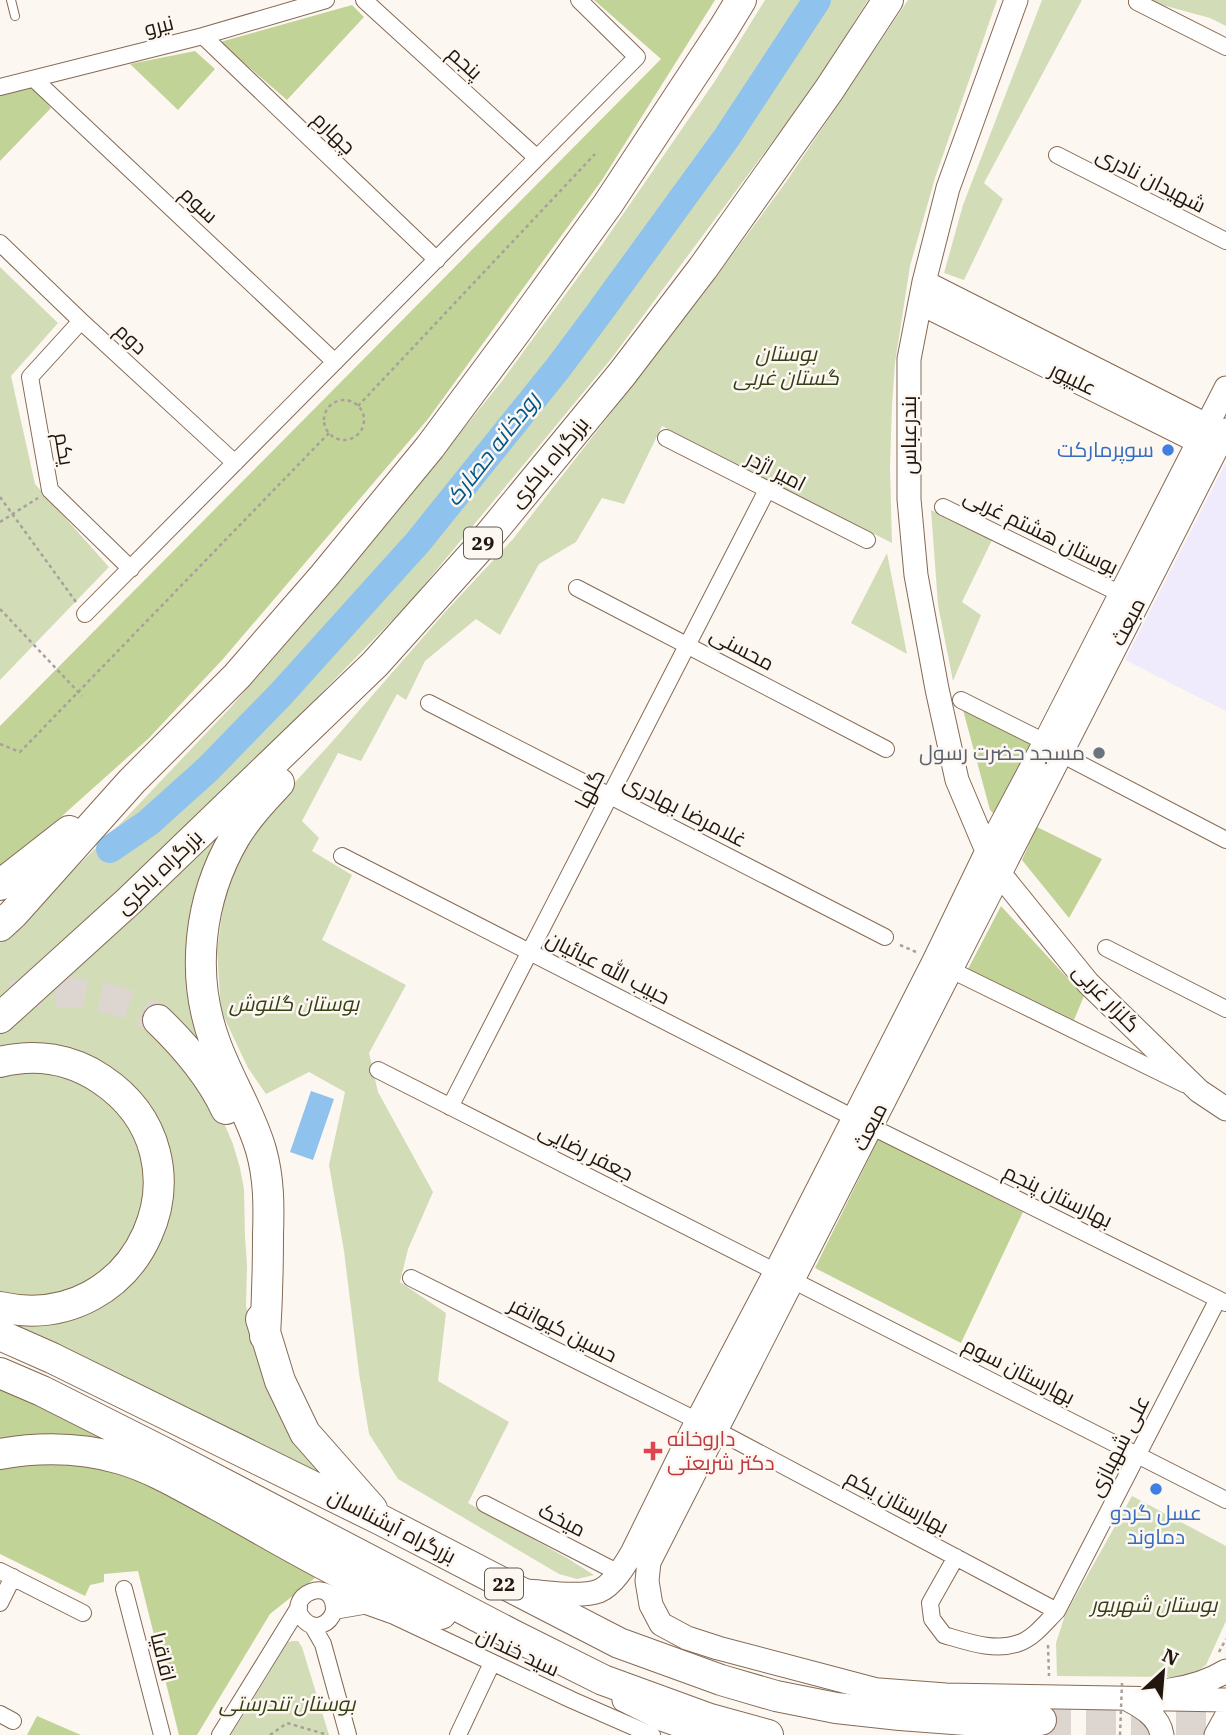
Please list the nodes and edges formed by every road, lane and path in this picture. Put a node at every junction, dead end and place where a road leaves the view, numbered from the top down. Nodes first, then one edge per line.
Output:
1 (11, 0) edge
2 (326, 0) edge
3 (364, 0) edge
4 (579, 0) edge
5 (741, 0) edge
6 (888, 0) edge
7 (1016, 0) edge
8 (1137, 2) edge
9 (15, 16) dead end
10 (203, 36) junction
11 (1226, 47) edge
12 (34, 79) junction
13 (0, 87) edge
14 (595, 155) dead end
15 (1057, 156) dead end
16 (537, 158) junction
17 (1226, 242) edge
18 (0, 243) edge
19 (436, 260) junction
20 (922, 292) junction
21 (80, 321) junction
22 (335, 362) junction
23 (1226, 388) edge
24 (358, 406) junction
25 (329, 433) junction
26 (666, 439) dead end
27 (1218, 439) edge
28 (235, 463) junction
29 (50, 490) junction
30 (767, 490) junction
31 (0, 497) edge
32 (943, 508) dead end
33 (12, 514) junction
34 (0, 522) edge
35 (867, 540) dead end
36 (131, 569) junction
37 (578, 587) dead end
38 (1121, 594) junction
39 (0, 610) edge
40 (85, 614) joint
41 (688, 645) junction
42 (375, 664) junction
43 (78, 692) junction
44 (82, 696) dead end
45 (961, 700) dead end
46 (429, 703) dead end
47 (0, 744) edge
48 (886, 748) dead end
49 (1053, 748) junction
50 (132, 780) junction
51 (610, 796) junction
52 (1226, 840) edge
53 (987, 850) junction
54 (342, 856) dead end
55 (999, 873) junction
56 (4, 882) edge
57 (0, 926) edge
58 (885, 937) joint
59 (1106, 948) dead end
60 (530, 951) junction
61 (942, 965) junction
62 (1226, 1009) edge
63 (0, 1018) edge
64 (159, 1020) tunnel mouth
65 (0, 1062) edge
66 (378, 1070) dead end
67 (1199, 1091) junction
68 (450, 1107) junction
69 (1226, 1109) edge
70 (862, 1122) junction
71 (785, 1275) junction
72 (411, 1278) dead end
73 (1222, 1301) edge
74 (0, 1307) edge
75 (0, 1335) edge
76 (265, 1336) junction
77 (0, 1373) edge
78 (707, 1425) junction
79 (0, 1454) edge
80 (1138, 1455) junction
81 (1226, 1500) edge
82 (485, 1504) dead end
83 (381, 1520) junction
84 (956, 1557) junction
85 (620, 1573) junction
86 (6, 1574) edge
87 (124, 1589) dead end
88 (516, 1590) junction
89 (324, 1591) junction
90 (0, 1603) edge
91 (367, 1606) junction
92 (299, 1607) junction
93 (1057, 1611) junction
94 (83, 1613) dead end
95 (331, 1616) junction
96 (309, 1624) junction
97 (284, 1631) junction
98 (593, 1631) junction
99 (513, 1635) junction
100 (323, 1644) junction
101 (492, 1663) junction
102 (579, 1667) junction
103 (1226, 1671) edge
104 (1049, 1685) dead end
105 (1122, 1689) junction
106 (881, 1691) junction
107 (1084, 1698) junction
108 (1226, 1700) edge
109 (1226, 1717) edge
110 (1041, 1720) tunnel mouth
111 (162, 1735) edge
112 (220, 1735) edge
113 (270, 1735) edge
114 (328, 1735) edge
115 (348, 1735) edge
116 (458, 1735) edge
117 (652, 1735) edge
118 (707, 1735) edge
119 (768, 1735) edge
120 (1120, 1735) edge
121 (1162, 1735) edge
122 (1216, 1735) edge

1 - 9 lane
2 - 10 street, نیرو
3 - 16 street, پنجم
4 - 16 street
5 - 50 highway
6 - 42 highway, بزرگراه باکری / 29
7 - 20 street, بندرعباس
8 - 11 street
10 - 12 street, نیرو
10 - 19 street, چهارم
12 - 13 street, نیرو
12 - 22 street, سوم
14 - 24 path
15 - 17 street, شهیدان نادری
16 - 19 street
18 - 21 street, دوم
19 - 22 street
20 - 27 street, علیپور
20 - 53 street, بندرعباس
21 - 28 street, دوم
21 - 29 street, یکم
22 - 28 street
23 - 27 street, مبعث
24 - 25 path
24 - 25 path
25 - 43 path
26 - 30 street, امیر اژدر
27 - 38 street, مبعث
27 - 49 street, مبعث
28 - 36 street
29 - 33 path
29 - 36 street, یکم
30 - 35 street, امیر اژدر
30 - 41 street, گلها
31 - 33 path
32 - 38 street, بوستان هشتم غربی
33 - 34 path
33 - 40 path
36 - 40 street
37 - 41 street, محسنی
38 - 49 street, مبعث
39 - 43 path
41 - 48 street, محسنی
41 - 51 street, گلها
42 - 63 highway, بزرگراه باکری / 29
42 - 76 highway
43 - 44 path
43 - 47 path
45 - 49 street
46 - 51 street, غلامرضا بهادری
49 - 52 street
49 - 53 street, مبعث
49 - 55 street, مبعث
50 - 56 highway
50 - 57 highway
51 - 58 street, غلامرضا بهادری
51 - 60 street, گلها
53 - 55 street, بندرعباس
53 - 61 street, مبعث
54 - 60 street, حبیب الله عبائیان
55 - 61 street, مبعث
55 - 67 street, گلزار غربی
58 - 61 path
59 - 62 street
60 - 68 street, گلها
60 - 70 street, حبیب الله عبائیان
61 - 67 street
61 - 70 street, مبعث
64 - 76 highway
65 - 74 highway
66 - 68 street, جعفر رضایی
67 - 69 street, گلزار غربی
68 - 71 street, جعفر رضایی
70 - 71 street, مبعث
70 - 73 street, بهارستان پنجم
71 - 78 street, مبعث
71 - 80 street, بهارستان سوم
72 - 78 street, حسین کیوانفر
73 - 80 street, علی شهبازی
75 - 83 highway, بزرگراه آبشناسان / 22
76 - 83 highway
77 - 99 highway, بزرگراه آبشناسان / 22
78 - 84 street, بهارستان یکم
78 - 85 street, مبعث
78 - 106 street, مبعث
79 - 99 highway
80 - 81 street, بهارستان سوم
80 - 93 street, علی شهبازی
82 - 85 street, میخک
83 - 88 highway, بزرگراه آبشناسان / 22
84 - 93 street, بهارستان یکم
84 - 93 street, علی شهبازی
85 - 88 street, مبعث
86 - 90 street
86 - 94 street
87 - 111 street, اقاقیا
88 - 98 highway, بزرگراه آبشناسان / 22
89 - 91 street, سید خندان
89 - 92 street
89 - 95 street
91 - 95 street
91 - 101 street, سید خندان
92 - 96 street
92 - 97 street
93 - 104 path
95 - 96 street
95 - 100 street
96 - 97 street
96 - 100 street
97 - 112 street
98 - 106 street
98 - 110 highway, بزرگراه آبشناسان / 22
99 - 102 highway, بزرگراه آبشناسان / 22
100 - 115 street
101 - 116 street
101 - 117 street, سید خندان
102 - 118 street
102 - 119 highway, بزرگراه آبشناسان / 22
103 - 107 street
105 - 107 street
105 - 108 street
105 - 120 path, bridge
105 - 121 street
106 - 107 street
109 - 122 street
113 - 114 path

